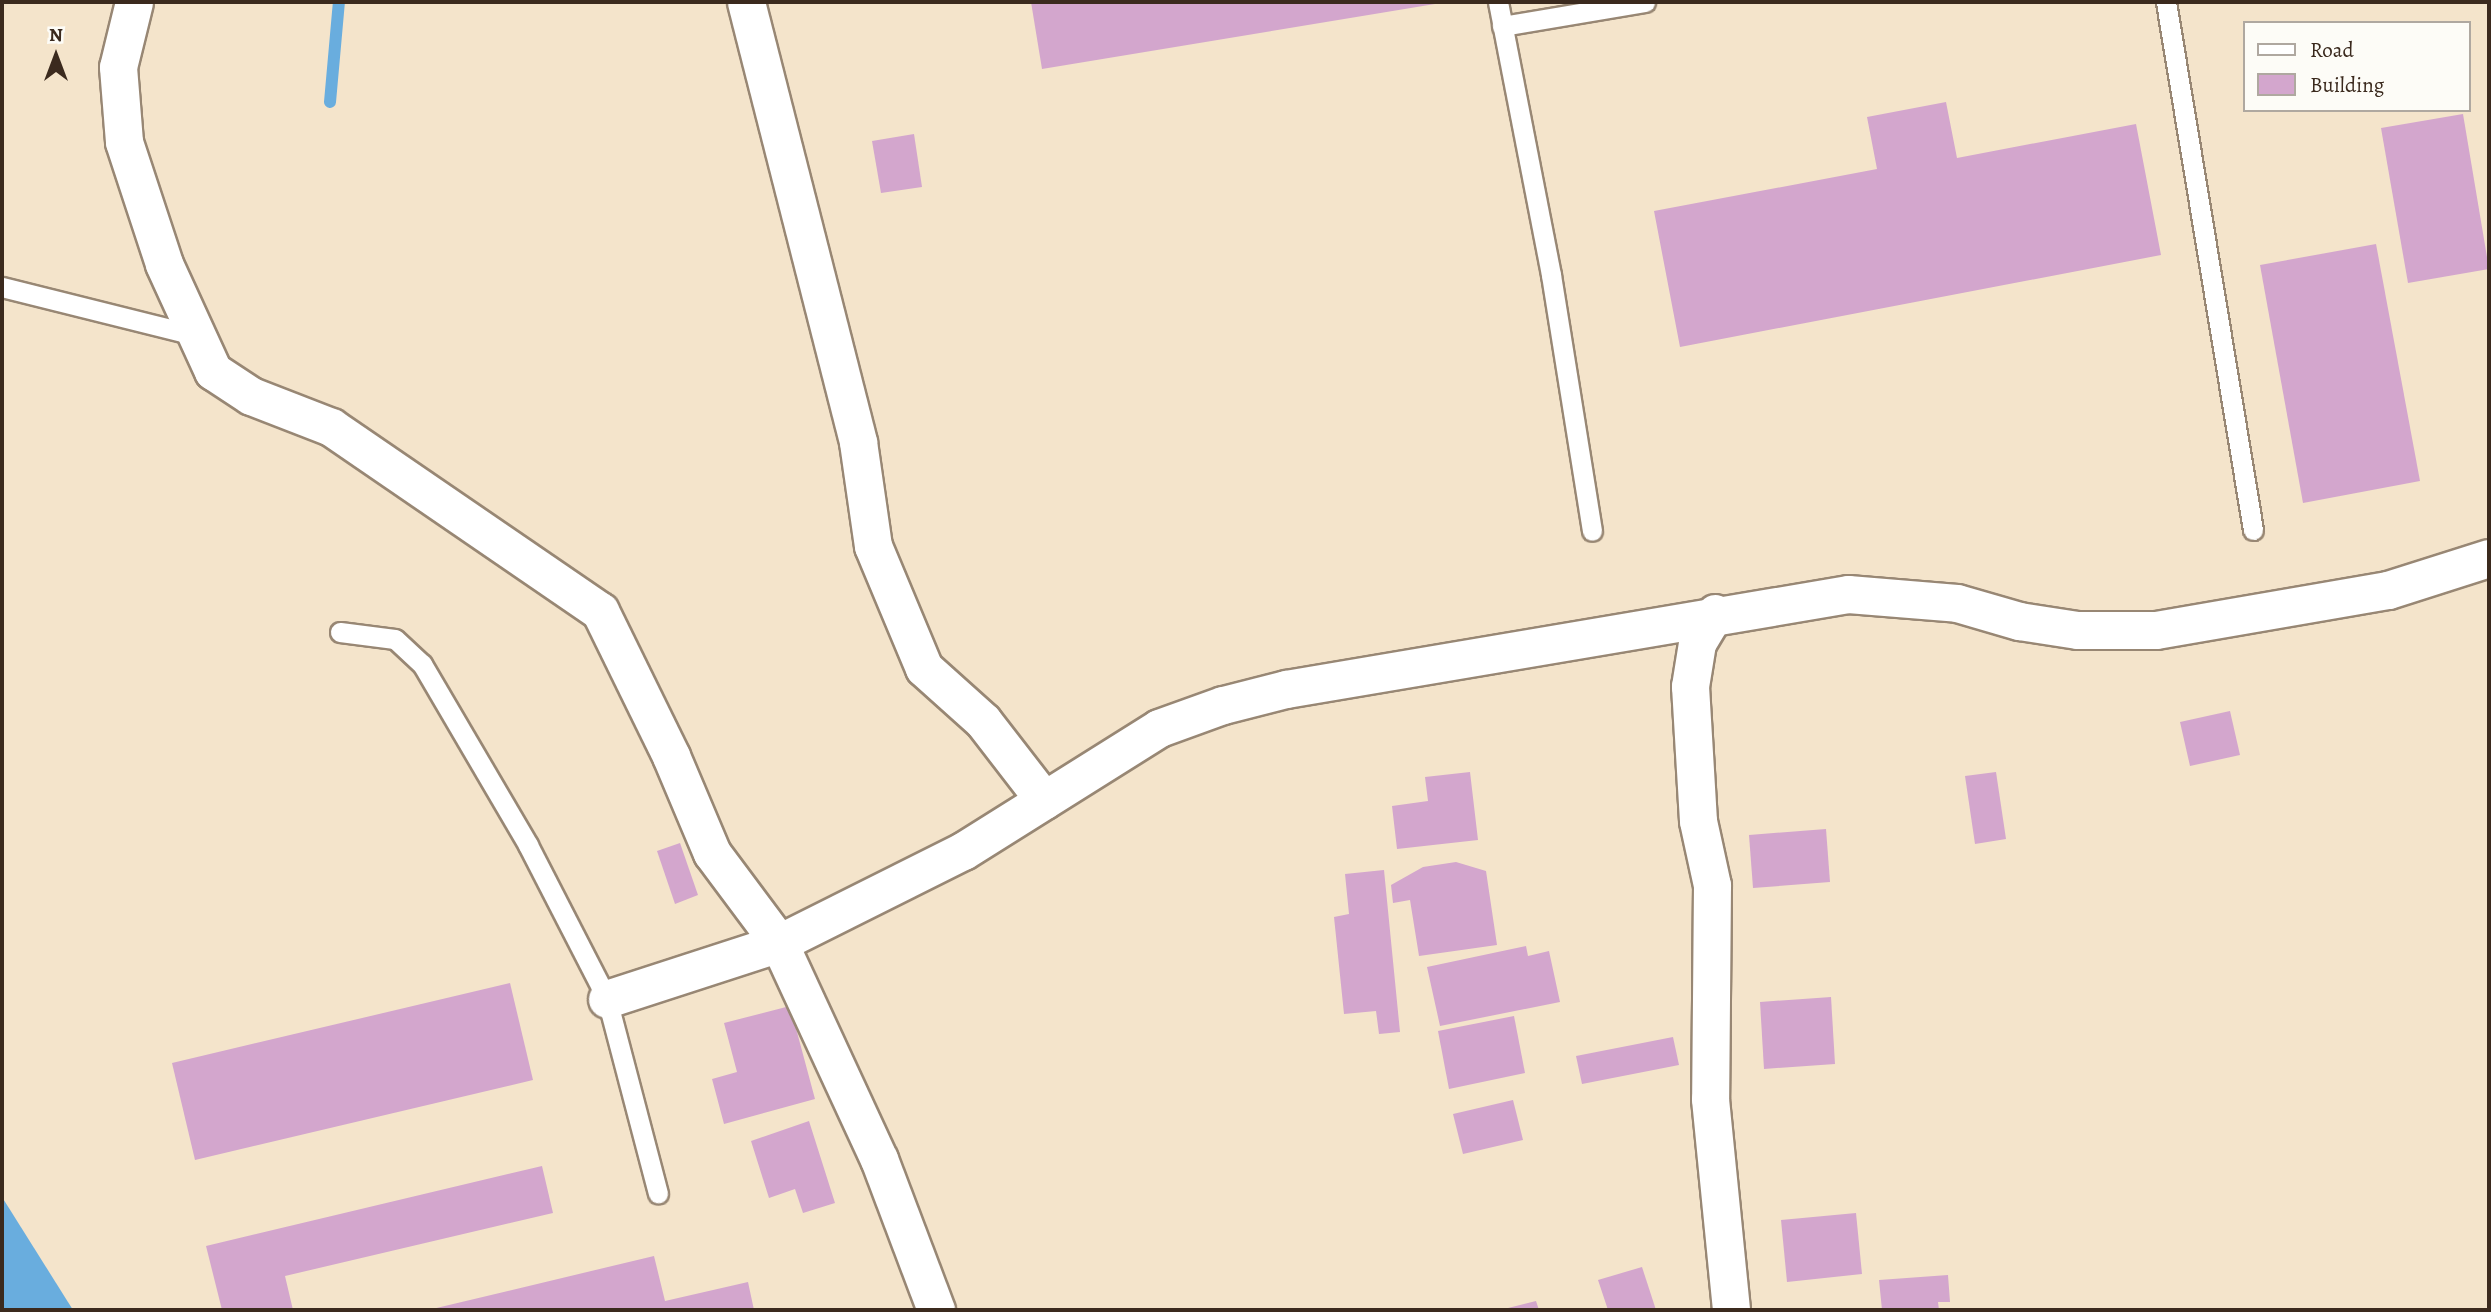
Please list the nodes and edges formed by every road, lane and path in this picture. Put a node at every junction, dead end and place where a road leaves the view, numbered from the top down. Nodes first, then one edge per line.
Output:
1 (134, 2) edge
2 (746, 2) edge
3 (1498, 2) edge
4 (1645, 2) edge
5 (2166, 2) edge
6 (1503, 26) junction
7 (2, 286) edge
8 (194, 335) junction
9 (2253, 530) dead end
10 (1592, 531) dead end
11 (2489, 558) edge
12 (1715, 613) junction
13 (340, 632) dead end
14 (1044, 800) junction
15 (779, 943) junction
16 (607, 999) junction
17 (658, 1194) dead end
18 (932, 1307) edge
19 (1731, 1310) edge

1 - 8 street
2 - 14 street
3 - 6 lane
4 - 6 lane
5 - 9 lane
6 - 10 lane
7 - 8 lane
8 - 15 street
11 - 12 street
12 - 14 street
12 - 19 street
13 - 16 lane
14 - 15 street
15 - 16 street
15 - 18 street
16 - 17 lane

